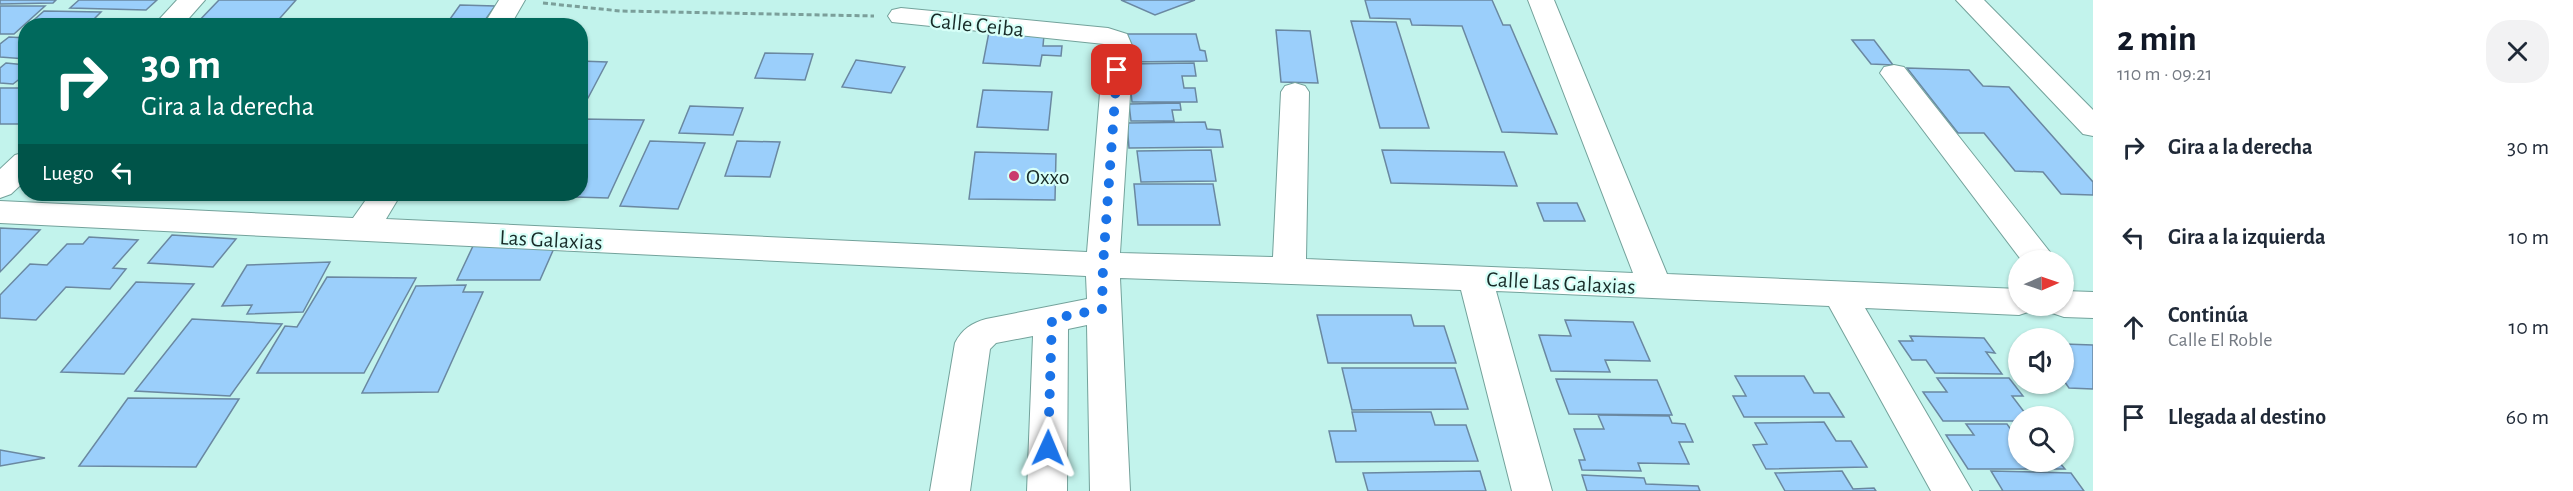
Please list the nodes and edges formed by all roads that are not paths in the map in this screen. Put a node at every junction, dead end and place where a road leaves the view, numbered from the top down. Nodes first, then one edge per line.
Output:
1 (192, 0) edge
2 (506, 0) edge
3 (512, 0) edge
4 (1541, 0) edge
5 (1969, 0) edge
6 (901, 16) road end
7 (174, 18) edge
8 (501, 18) edge
9 (1894, 73) dead end
10 (1295, 92) dead end
11 (2093, 128) edge
12 (18, 170) edge
13 (0, 187) edge
14 (381, 201) edge
15 (0, 212) edge
16 (362, 230) junction
17 (2031, 250) edge
18 (1103, 265) junction
19 (1289, 270) junction
20 (1475, 278) junction
21 (1655, 286) junction
22 (1839, 294) junction
23 (2008, 302) edge
24 (1102, 309) junction
25 (1052, 319) junction
26 (950, 491) edge
27 (1047, 491) edge
28 (1110, 491) edge
29 (1532, 491) edge
30 (1952, 491) edge

1 - 7 street
2 - 3 street
3 - 8 street
4 - 21 street
5 - 11 street
6 - 18 street, Calle Ceiba
9 - 17 street
10 - 19 street
12 - 13 street
14 - 16 street
15 - 16 street, Las Galaxias
16 - 18 street, Las Galaxias
18 - 19 street, Calle Las Galaxias
18 - 24 street
19 - 20 street, Calle Las Galaxias
20 - 21 street, Calle Las Galaxias
20 - 29 street
21 - 22 street, Calle Las Galaxias
22 - 23 street, Calle Las Galaxias
22 - 30 street
24 - 25 street
24 - 28 street
25 - 26 street
25 - 27 street

